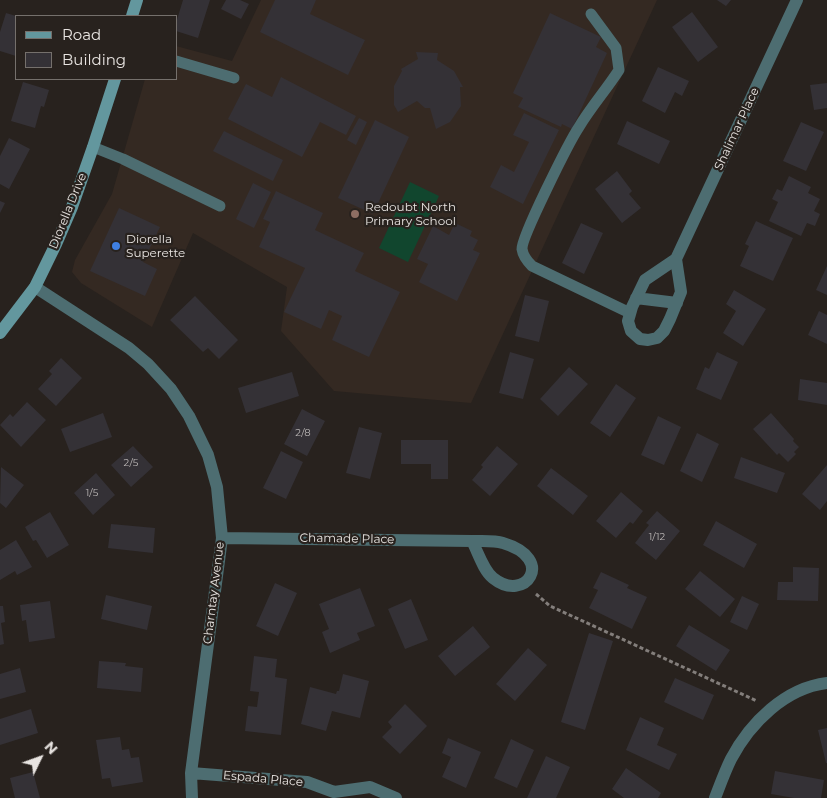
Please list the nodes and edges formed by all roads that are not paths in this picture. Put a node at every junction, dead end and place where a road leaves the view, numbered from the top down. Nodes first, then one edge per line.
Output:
1 (137, 0) edge
2 (797, 0) edge
3 (591, 14) dead end
4 (132, 15) edge
5 (178, 62) edge
6 (234, 78) dead end
7 (115, 80) edge
8 (93, 147) junction
9 (220, 206) dead end
10 (676, 259) junction
11 (35, 287) junction
12 (636, 298) junction
13 (677, 303) junction
14 (630, 313) junction
15 (0, 333) edge
16 (222, 538) junction
17 (472, 541) junction
18 (827, 683) edge
19 (191, 773) junction
20 (336, 795) edge
21 (390, 797) edge
22 (192, 798) edge
23 (715, 798) edge

1 - 4 street
2 - 10 street, Shalimar Place
3 - 14 lane
5 - 6 lane
7 - 8 street, Diorella Drive
8 - 9 lane
8 - 11 street, Diorella Drive
10 - 12 street
10 - 13 street
11 - 15 street, Diorella Drive
11 - 16 street, Charntay Avenue
12 - 13 street
12 - 14 street
13 - 14 street
16 - 17 street, Chamade Place
16 - 19 street, Charntay Avenue
17 - 17 street, Chamade Place
18 - 23 street
19 - 20 street, Espada Place
19 - 22 street, Charntay Avenue
20 - 21 street, Espada Place

